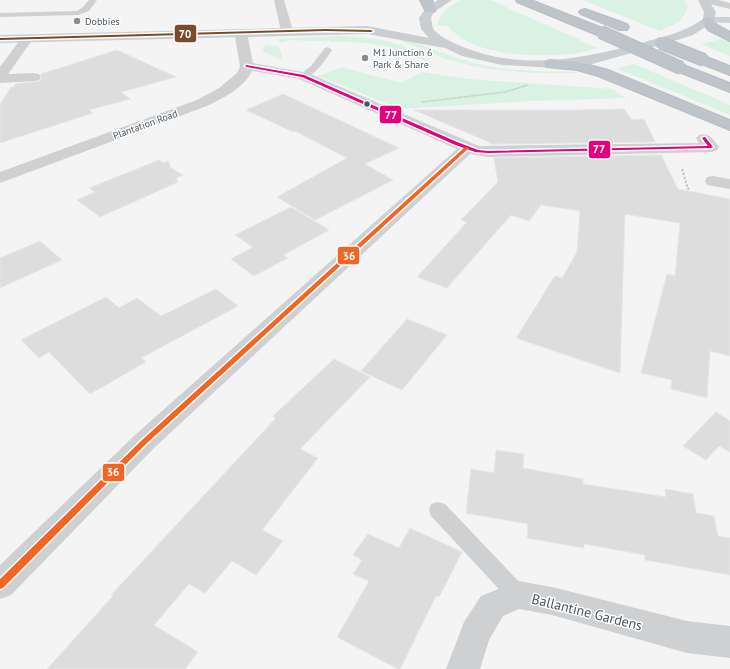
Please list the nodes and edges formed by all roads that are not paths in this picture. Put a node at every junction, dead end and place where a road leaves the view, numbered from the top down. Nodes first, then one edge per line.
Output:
1 (93, 0) edge
2 (279, 0) edge
3 (446, 0) edge
4 (521, 0) edge
5 (704, 0) edge
6 (728, 4) edge
7 (575, 8) dead end
8 (425, 12) edge
9 (0, 16) edge
10 (709, 20) junction
11 (730, 20) edge
12 (402, 24) dead end
13 (367, 30) junction
14 (287, 31) junction
15 (241, 33) junction
16 (730, 37) edge
17 (0, 39) edge
18 (27, 39) junction
19 (448, 45) junction
20 (328, 50) dead end
21 (551, 64) junction
22 (247, 66) junction
23 (730, 71) edge
24 (303, 76) junction
25 (0, 77) edge
26 (34, 77) dead end
27 (730, 88) edge
28 (730, 125) edge
29 (704, 138) dead end
30 (467, 148) junction
31 (0, 178) edge
32 (713, 181) dead end
33 (730, 184) edge
34 (438, 510) dead end
35 (0, 585) edge
36 (518, 595) junction
37 (730, 642) edge
38 (463, 669) edge

1 - 9 lane
2 - 14 street
3 - 8 main road
4 - 27 highway, bridge
5 - 6 street
5 - 10 main road
7 - 23 highway, bridge
8 - 19 main road
10 - 11 street
10 - 16 highway
10 - 21 main road
12 - 13 main road
13 - 14 main road
13 - 19 main road
14 - 15 main road
15 - 18 main road
15 - 22 street
17 - 18 main road
18 - 25 street
19 - 21 main road
20 - 24 lane
21 - 28 highway
22 - 24 street
22 - 31 street, Plantation Road
24 - 30 street
25 - 26 street
29 - 30 street
30 - 35 street
32 - 33 street
34 - 36 lane
36 - 37 street, Ballantine Gardens
36 - 38 street, Ballantine Gardens

